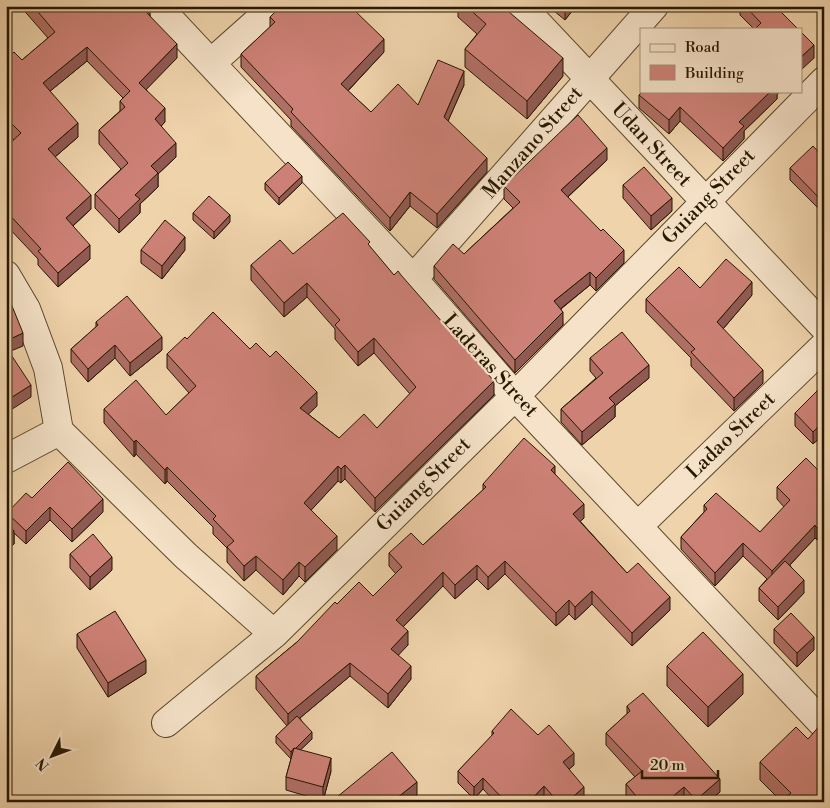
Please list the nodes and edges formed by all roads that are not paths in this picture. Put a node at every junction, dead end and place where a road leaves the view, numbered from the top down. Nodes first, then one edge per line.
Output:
1 (157, 6) edge
2 (275, 6) edge
3 (521, 6) edge
4 (654, 6) edge
5 (211, 63) junction
6 (589, 79) junction
7 (824, 81) edge
8 (705, 202) junction
9 (6, 275) edge
10 (413, 279) junction
11 (824, 327) edge
12 (824, 346) edge
13 (516, 396) junction
14 (59, 431) junction
15 (6, 458) edge
16 (638, 526) junction
17 (274, 634) junction
18 (166, 723) dead end
19 (824, 724) edge

1 - 5 street, Laderas Street
2 - 5 street
3 - 6 street, Udan Street
4 - 6 street, Manzano Street
5 - 10 street, Laderas Street
6 - 8 street, Udan Street
6 - 10 street, Manzano Street
7 - 8 street, Guiang Street
8 - 11 street, Udan Street
8 - 13 street, Guiang Street
9 - 14 street
10 - 13 street, Laderas Street
12 - 16 street, Ladao Street
13 - 16 street, Laderas Street
13 - 17 street, Guiang Street
14 - 15 street
14 - 17 street
16 - 19 street, Laderas Street
17 - 18 street, Guiang Street

